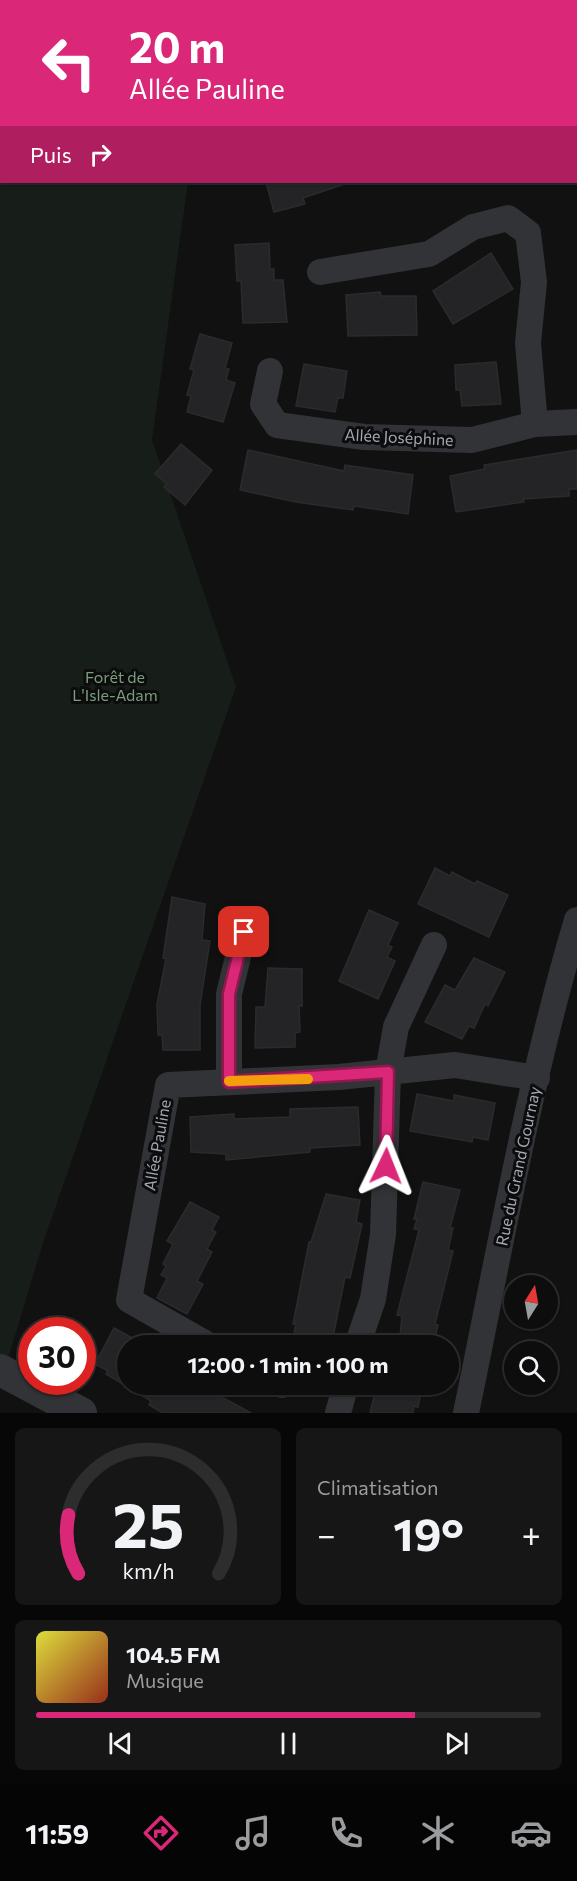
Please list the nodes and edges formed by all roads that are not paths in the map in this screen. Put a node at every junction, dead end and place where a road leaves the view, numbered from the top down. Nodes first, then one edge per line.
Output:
1 (320, 272) dead end
2 (270, 371) dead end
3 (577, 422) edge
4 (535, 424) junction
5 (577, 920) edge
6 (244, 932) dead end
7 (434, 945) dead end
8 (388, 1072) junction
9 (537, 1078) junction
10 (229, 1082) junction
11 (191, 1335) edge
12 (361, 1335) edge
13 (0, 1370) edge
14 (343, 1395) edge
15 (81, 1413) edge
16 (338, 1413) edge
17 (466, 1413) edge

1 - 4 street
2 - 4 street, Allée Joséphine
3 - 4 street, Allée Joséphine
5 - 9 street, Rue du Grand Gournay
6 - 10 street
7 - 8 street
8 - 9 street, Allée Pauline
8 - 10 street, Allée Pauline
8 - 12 street
9 - 17 street, Rue du Grand Gournay
10 - 11 street, Allée Pauline
13 - 15 street
14 - 16 street

